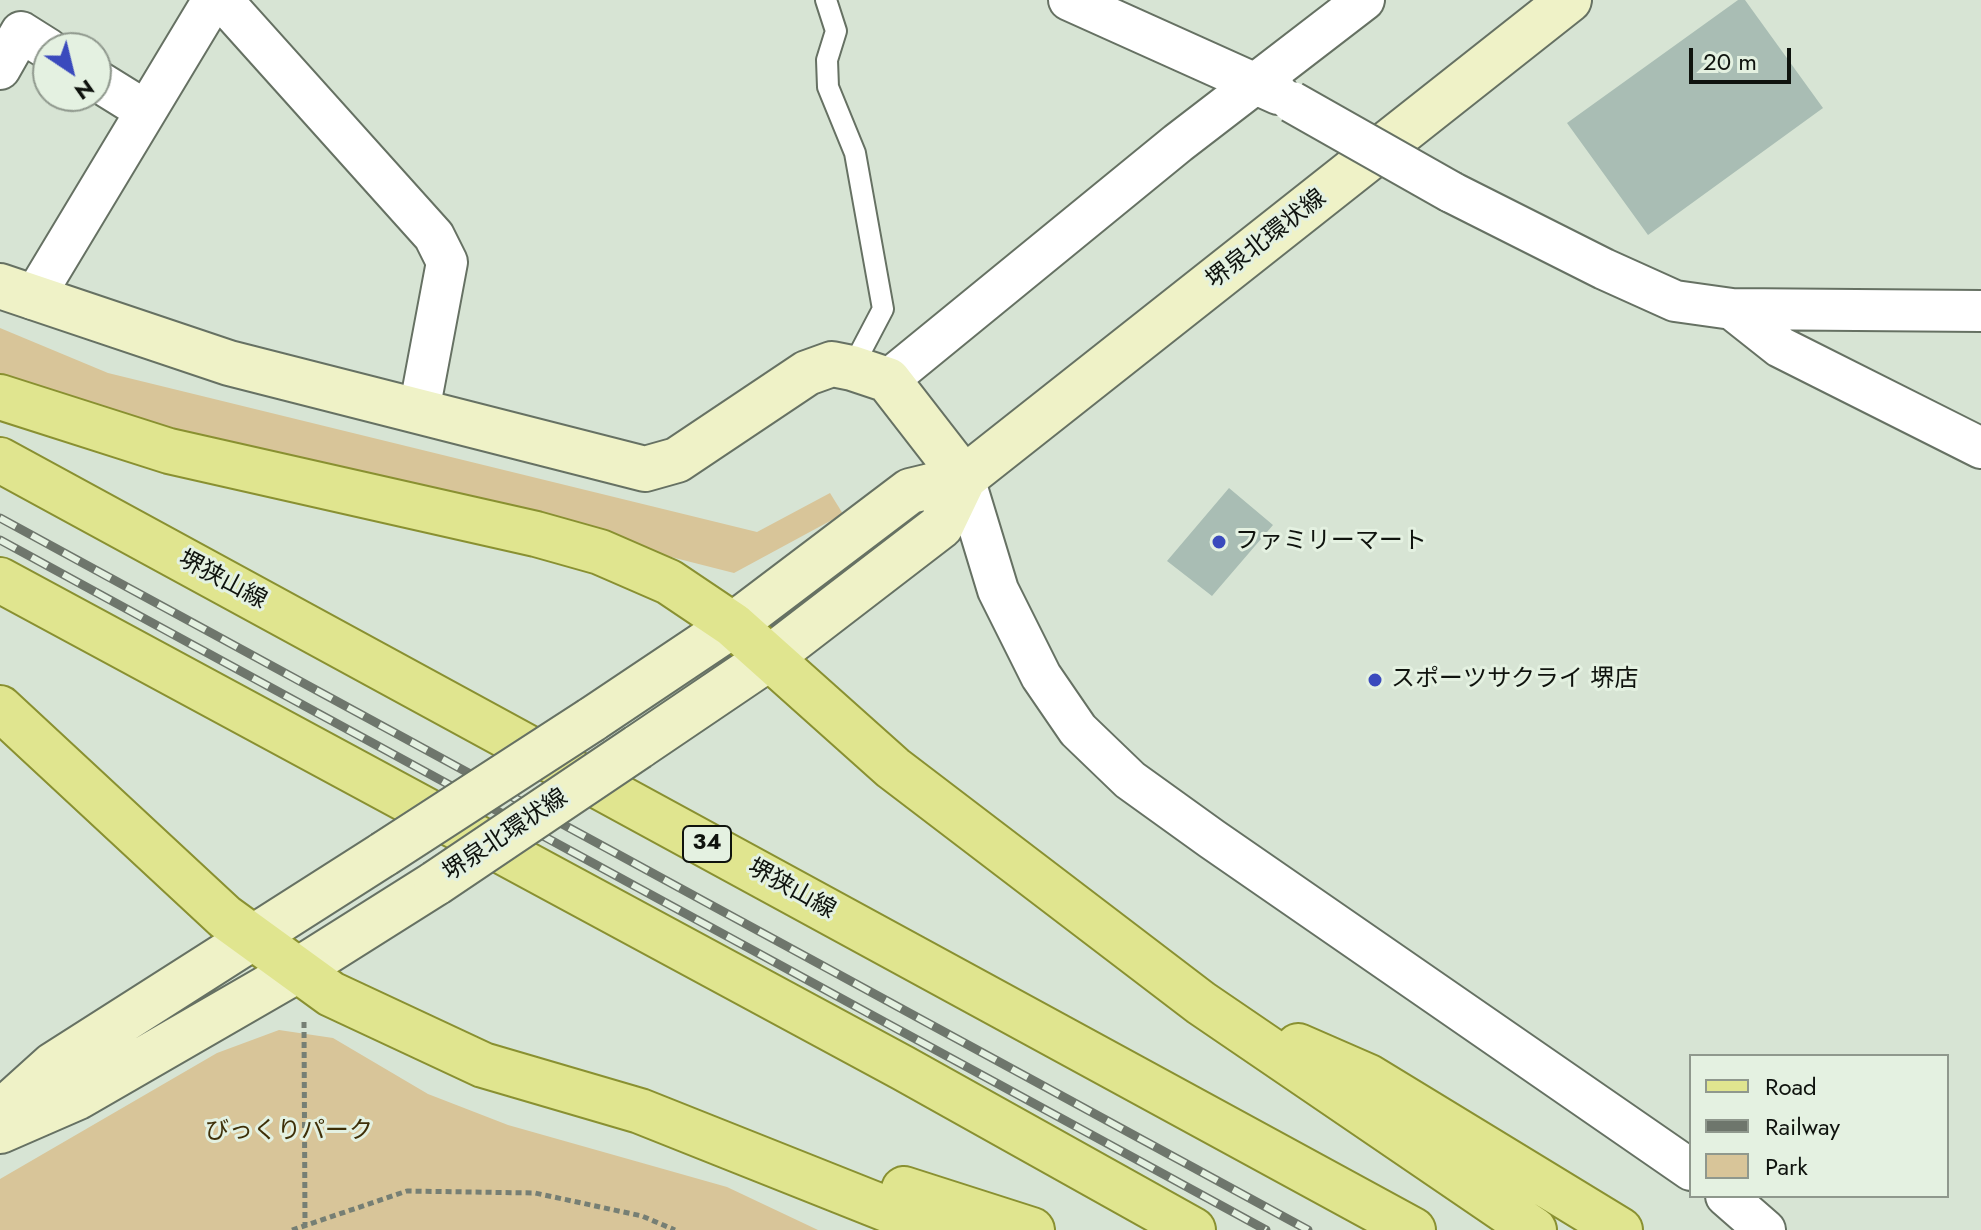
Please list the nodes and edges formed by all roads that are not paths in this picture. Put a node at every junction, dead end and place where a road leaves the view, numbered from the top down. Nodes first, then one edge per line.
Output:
1 (826, 0) edge
2 (1069, 0) edge
3 (1364, 0) edge
4 (1569, 0) edge
5 (228, 3) edge
6 (32, 39) edge
7 (0, 69) edge
8 (112, 90) edge
9 (1276, 92) junction
10 (146, 111) junction
11 (16, 292) edge
12 (1732, 309) junction
13 (1981, 311) edge
14 (870, 374) junction
15 (0, 397) edge
16 (419, 411) junction
17 (1981, 448) edge
18 (0, 460) edge
19 (964, 478) junction
20 (0, 580) edge
21 (733, 625) junction
22 (768, 659) junction
23 (0, 708) edge
24 (254, 938) junction
25 (298, 970) junction
26 (1201, 1003) junction
27 (640, 1111) junction
28 (0, 1113) edge
29 (0, 1131) edge
30 (1689, 1169) edge
31 (1728, 1198) edge
32 (939, 1230) edge
33 (1032, 1230) edge
34 (1193, 1230) edge
35 (1413, 1230) edge
36 (1534, 1230) edge
37 (1620, 1230) edge
38 (1765, 1230) edge

1 - 14 lane
2 - 9 street
3 - 9 street
4 - 19 main road, 堺泉北環状線
5 - 10 street
5 - 16 street
6 - 7 street
8 - 10 street
9 - 12 street, bridge
9 - 14 street
10 - 11 street
11 - 16 main road
12 - 13 street
12 - 17 street
14 - 16 main road
14 - 19 main road
15 - 21 main road
18 - 35 main road, 堺狭山線 / 34
19 - 21 main road, 堺泉北環状線
19 - 22 main road, 堺泉北環状線
19 - 30 street
20 - 34 main road
21 - 22 main road
21 - 24 main road, 堺泉北環状線, bridge
22 - 25 main road, 堺泉北環状線, bridge
22 - 26 main road
23 - 24 main road
24 - 25 main road
24 - 28 main road, 堺泉北環状線
25 - 27 main road
25 - 29 main road, 堺泉北環状線
26 - 36 main road
26 - 37 main road
27 - 32 main road
27 - 33 main road
31 - 38 street

